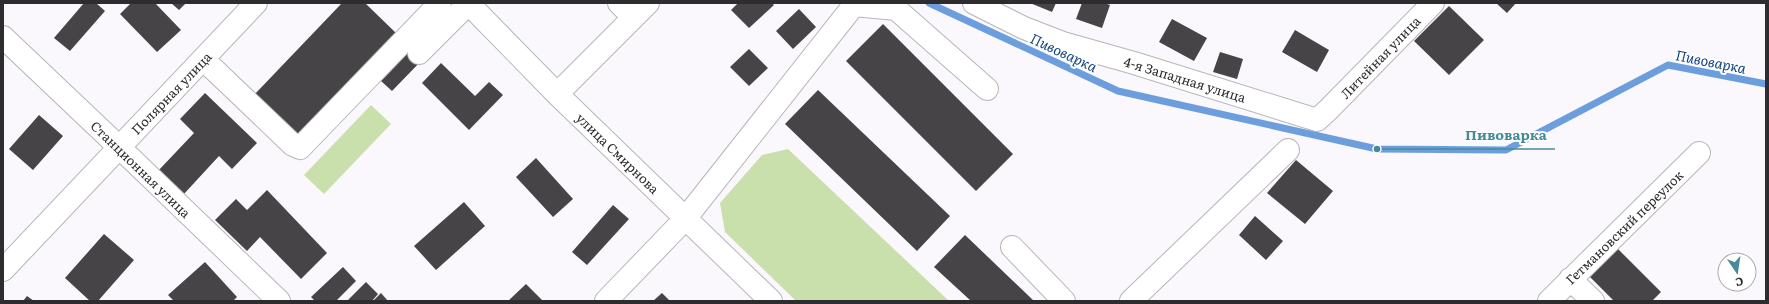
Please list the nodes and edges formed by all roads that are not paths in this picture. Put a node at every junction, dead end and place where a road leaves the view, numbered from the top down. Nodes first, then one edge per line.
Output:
1 (256, 3) edge
2 (440, 3) edge
3 (468, 3) edge
4 (974, 3) edge
5 (1433, 3) edge
6 (633, 8) edge
7 (3, 37) edge
8 (419, 54) dead end
9 (203, 59) junction
10 (987, 89) dead end
11 (557, 94) junction
12 (1328, 110) joint
13 (119, 147) junction
14 (1288, 150) dead end
15 (1699, 153) dead end
16 (685, 219) junction
17 (1012, 247) dead end
18 (3, 270) edge
19 (1570, 279) junction
20 (279, 301) edge
21 (606, 301) edge
22 (772, 301) edge
23 (1064, 301) edge
24 (1131, 301) edge
25 (1549, 301) edge
26 (1593, 301) edge

1 - 9 street, Полярная улица
2 - 9 street
3 - 8 street
3 - 11 street, улица Смирнова
4 - 12 street, 4-я Западная улица
5 - 12 street, Литейная улица
6 - 11 street
7 - 13 street, Станционная улица
9 - 13 street, Полярная улица
10 - 16 street
11 - 16 street, улица Смирнова
13 - 18 street, Полярная улица
13 - 20 street, Станционная улица
14 - 24 street
15 - 19 street, Гетмановский переулок
16 - 21 street
16 - 22 street, улица Смирнова
17 - 23 street
19 - 25 street, Гетмановский переулок
19 - 26 street

